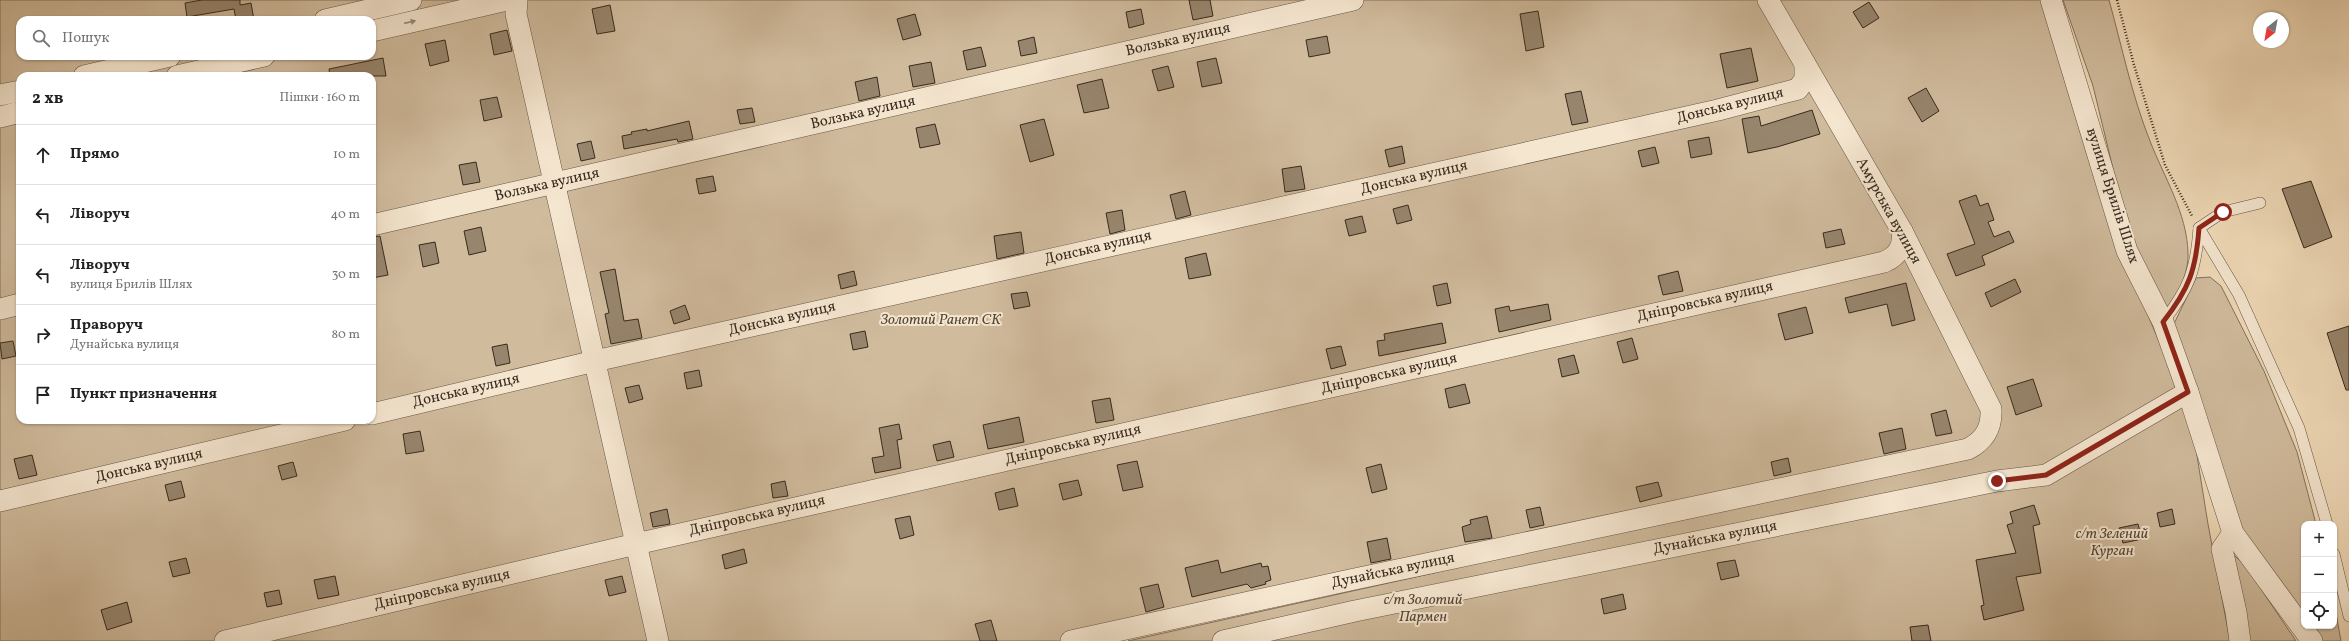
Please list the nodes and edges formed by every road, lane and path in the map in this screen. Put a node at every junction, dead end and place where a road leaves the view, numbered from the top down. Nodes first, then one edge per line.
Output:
1 (411, 0) edge
2 (507, 0) edge
3 (517, 0) edge
4 (1353, 0) edge
5 (1768, 0) edge
6 (2051, 0) edge
7 (2117, 0) edge
8 (342, 16) edge
9 (376, 30) edge
10 (153, 60) edge
11 (247, 60) edge
12 (1805, 64) junction
13 (101, 72) edge
14 (194, 72) edge
15 (16, 92) edge
16 (0, 96) edge
17 (16, 113) edge
18 (0, 117) edge
19 (556, 184) junction
20 (2260, 203) dead end
21 (376, 224) edge
22 (2199, 228) junction
23 (1902, 231) junction
24 (16, 305) edge
25 (0, 309) edge
26 (2163, 322) junction
27 (595, 361) junction
28 (2188, 392) junction
29 (376, 413) edge
30 (328, 424) edge
31 (1989, 429) joint
32 (0, 501) edge
33 (2326, 521) edge
34 (2233, 533) junction
35 (636, 544) junction
36 (2335, 557) edge
37 (2349, 616) edge
38 (225, 641) edge
39 (658, 641) edge
40 (1071, 641) edge
41 (1223, 641) edge
42 (2240, 641) edge
43 (2312, 641) edge

1 - 8 street
9 -> 2 street
3 - 19 street
4 - 19 street, Волзька вулиця
5 - 12 street, Амурська вулиця
6 - 26 street, вулиця Брилів Шлях
7 - 22 path
10 - 13 street
11 - 14 street
12 - 23 street, Амурська вулиця
12 - 27 street, Донська вулиця
15 - 16 street
17 - 18 street
19 - 21 street, Волзька вулиця
19 - 27 street
20 - 22 lane
22 - 26 lane
22 - 33 lane
23 - 31 street, Амурська вулиця
23 - 35 street, Дніпровська вулиця
24 - 25 street
26 - 28 street, вулиця Брилів Шлях
27 - 29 street, Донська вулиця
27 - 35 street
28 - 34 street, вулиця Брилів Шлях
28 - 41 street, Дунайська вулиця
30 - 32 street, Донська вулиця
31 - 40 street, Дунайська вулиця
34 - 42 street
34 - 43 street, вулиця Брилів Шлях
35 - 38 street, Дніпровська вулиця
35 - 39 street
36 - 37 lane

